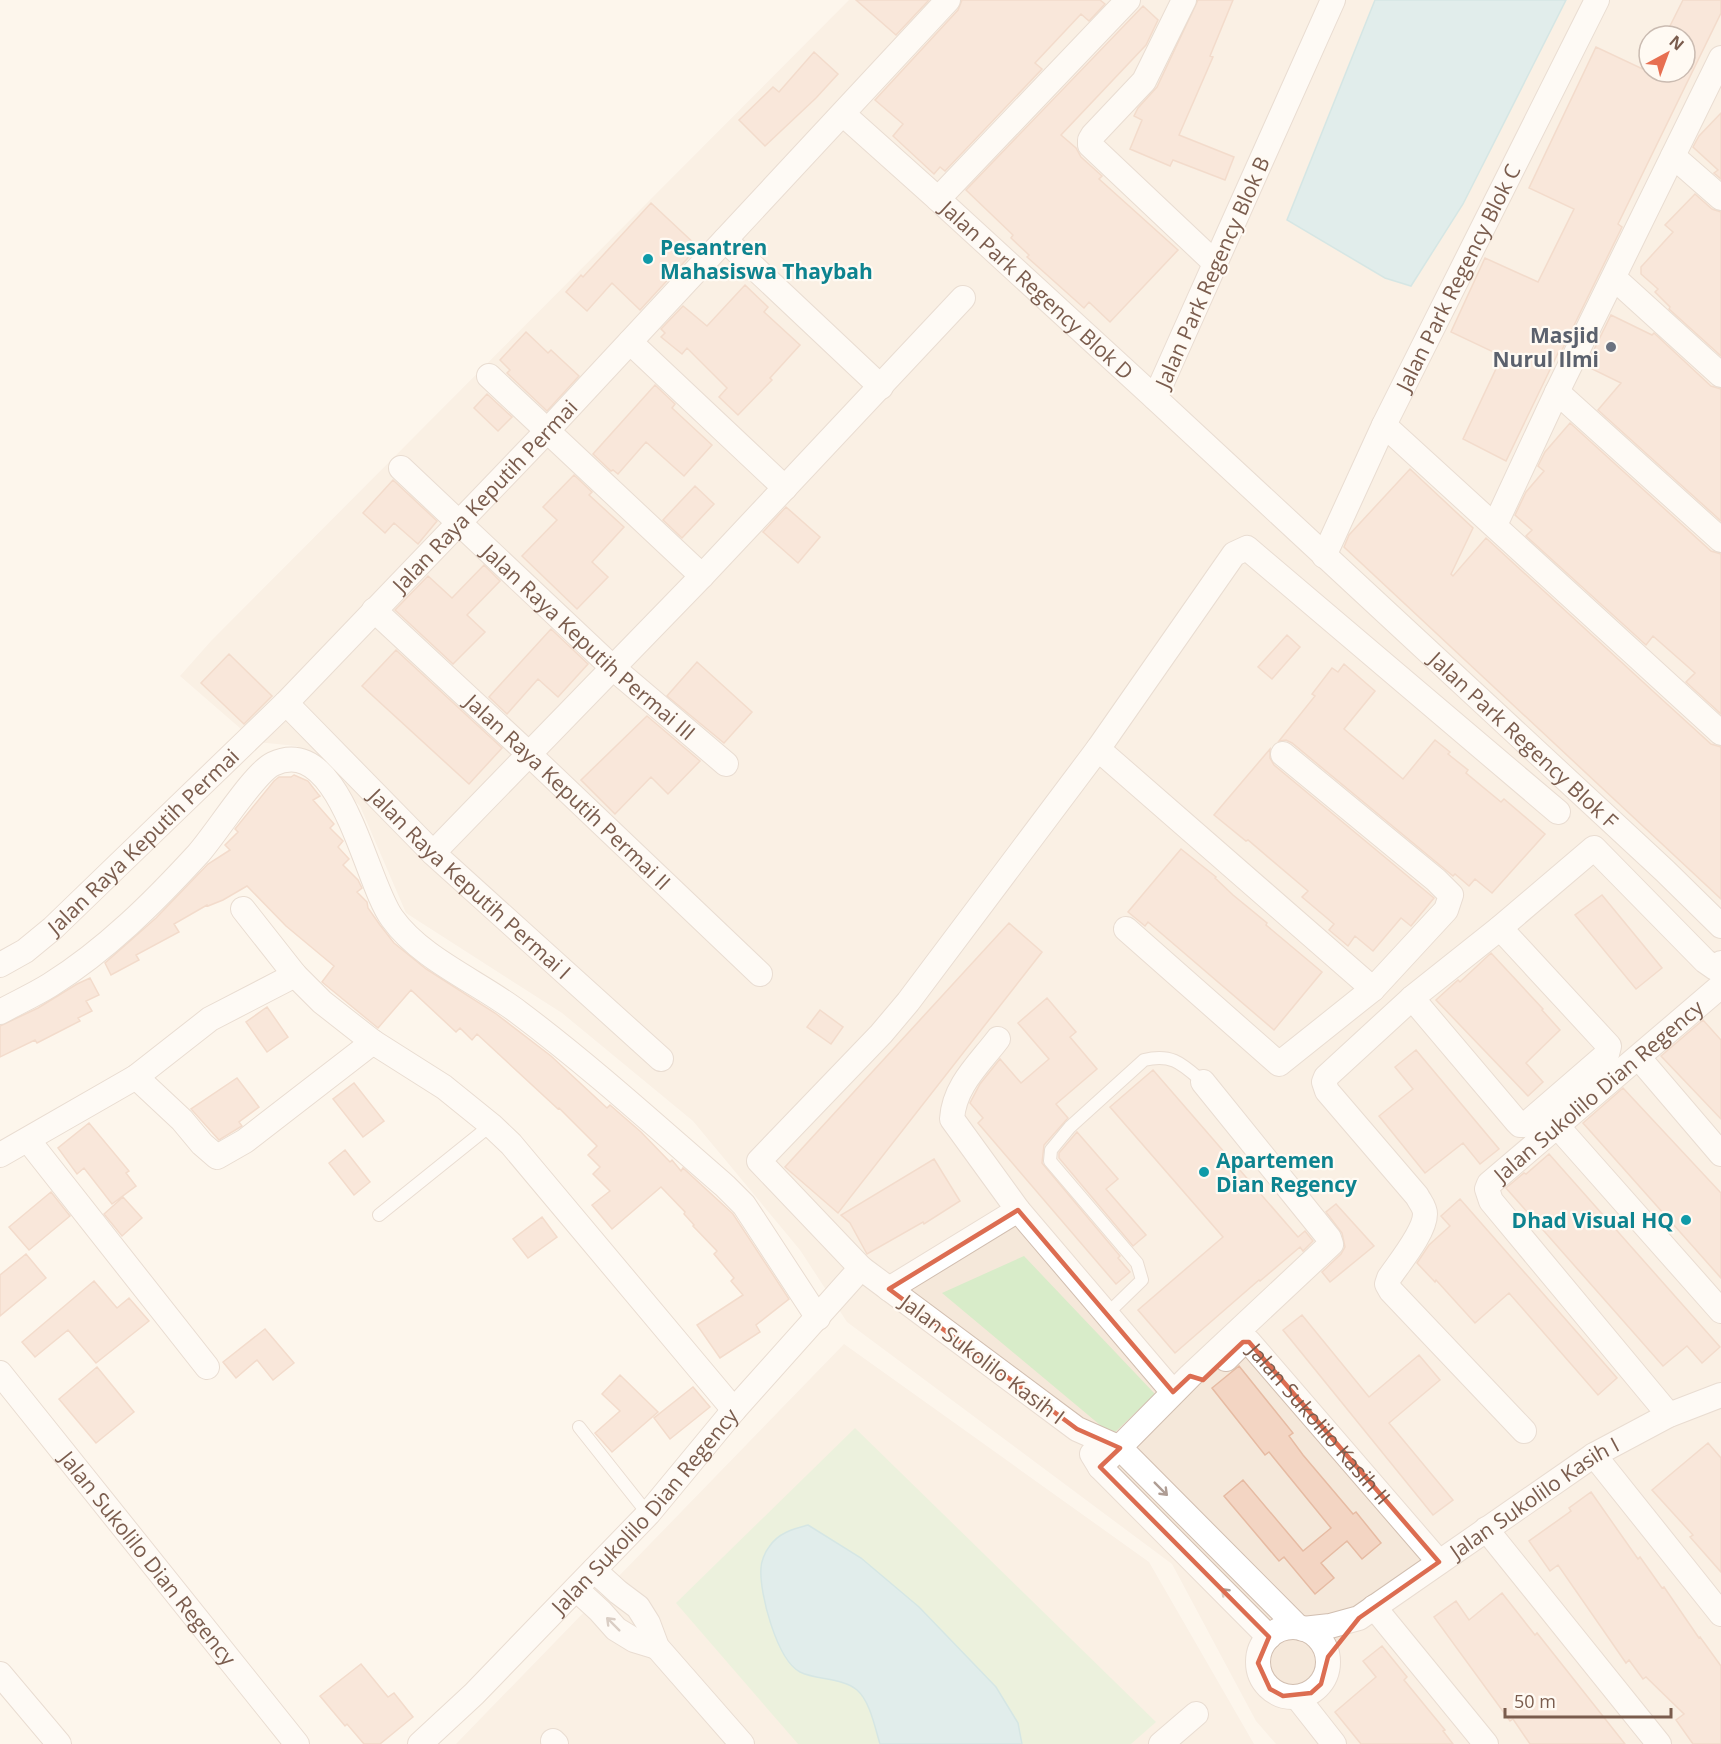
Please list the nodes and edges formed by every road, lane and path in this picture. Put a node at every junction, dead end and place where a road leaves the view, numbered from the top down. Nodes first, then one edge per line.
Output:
1 (948, 0) edge
2 (1128, 0) edge
3 (1184, 0) edge
4 (1333, 0) edge
5 (1598, 0) edge
6 (1721, 58) edge
7 (843, 114) junction
8 (1673, 156) junction
9 (1721, 198) edge
10 (938, 199) junction
11 (725, 240) junction
12 (1216, 264) junction
13 (1614, 278) junction
14 (963, 298) dead end
15 (630, 342) junction
16 (1721, 375) edge
17 (489, 376) dead end
18 (881, 387) junction
19 (1557, 392) junction
20 (1155, 398) junction
21 (1384, 425) junction
22 (547, 431) junction
23 (401, 468) dead end
24 (785, 488) junction
25 (458, 522) junction
26 (1495, 525) junction
27 (1721, 540) edge
28 (1324, 556) junction
29 (702, 576) junction
30 (375, 610) junction
31 (613, 668) junction
32 (286, 703) junction
33 (1721, 733) edge
34 (1098, 749) junction
35 (530, 754) junction
36 (1283, 754) dead end
37 (726, 764) dead end
38 (1558, 812) dead end
39 (1616, 826) junction
40 (1594, 848) junction
41 (433, 853) junction
42 (243, 909) dead end
43 (1721, 926) edge
44 (1500, 928) junction
45 (1126, 929) dead end
46 (1712, 961) edge
47 (0, 965) edge
48 (760, 974) dead end
49 (296, 975) junction
50 (1373, 989) junction
51 (1719, 992) edge
52 (1412, 998) junction
53 (0, 1012) edge
54 (998, 1039) dead end
55 (373, 1042) junction
56 (661, 1059) dead end
57 (1639, 1059) junction
58 (136, 1077) junction
59 (1203, 1082) joint
60 (491, 1125) junction
61 (1558, 1127) junction
62 (28, 1140) junction
63 (1721, 1154) edge
64 (0, 1155) edge
65 (1018, 1210) junction
66 (379, 1215) dead end
67 (861, 1268) junction
68 (889, 1289) junction
69 (1721, 1311) edge
70 (1107, 1314) junction
71 (818, 1318) junction
72 (207, 1367) dead end
73 (0, 1373) edge
74 (1181, 1384) junction
75 (1718, 1401) edge
76 (734, 1410) junction
77 (1669, 1415) junction
78 (579, 1427) dead end
79 (1077, 1429) junction
80 (1524, 1431) dead end
81 (1120, 1448) junction
82 (1594, 1455) junction
83 (1100, 1467) junction
84 (648, 1514) junction
85 (1486, 1529) junction
86 (1439, 1562) junction
87 (594, 1570) junction
88 (576, 1589) junction
89 (1366, 1613) junction
90 (1721, 1614) edge
91 (1288, 1630) junction
92 (657, 1647) junction
93 (1326, 1651) junction
94 (0, 1674) edge
95 (1297, 1697) junction
96 (1196, 1714) dead end
97 (424, 1743) edge
98 (59, 1744) edge
99 (297, 1744) edge
100 (742, 1744) edge
101 (1161, 1744) edge
102 (1334, 1744) edge
103 (1486, 1744) edge
104 (1659, 1744) edge

1 - 7 street, Jalan Raya Keputih Permai
2 - 10 street, Jalan Park Regency Blok D
3 - 12 street
4 - 12 street, Jalan Park Regency Blok B
5 - 21 street, Jalan Park Regency Blok C
6 - 8 street
7 - 10 street
7 - 11 street, Jalan Raya Keputih Permai
8 - 9 street
8 - 13 street
10 - 20 street, Jalan Park Regency Blok D
11 - 15 street, Jalan Raya Keputih Permai
11 - 18 street
12 - 20 street, Jalan Park Regency Blok B
13 - 16 street
13 - 19 street
14 - 18 street
15 - 22 street, Jalan Raya Keputih Permai
15 - 24 street
17 - 22 street
18 - 24 street
19 - 26 street
19 - 27 street
20 - 28 street, Jalan Park Regency Blok B
21 - 26 street
21 - 28 street, Jalan Park Regency Blok C
22 - 25 street, Jalan Raya Keputih Permai
22 - 29 street
23 - 25 street, Jalan Raya Keputih Permai III
24 - 29 street
25 - 30 street, Jalan Raya Keputih Permai
25 - 31 street, Jalan Raya Keputih Permai III
26 - 33 street
28 - 39 street, Jalan Park Regency Blok F
29 - 31 street
30 - 32 street, Jalan Raya Keputih Permai
30 - 35 street, Jalan Raya Keputih Permai II
31 - 35 street
31 - 37 street, Jalan Raya Keputih Permai III
32 - 41 street, Jalan Raya Keputih Permai I
32 - 47 street, Jalan Raya Keputih Permai
34 - 38 street
34 - 50 street
34 - 67 street, Jalan Sukolilo Kasih I
35 - 41 street
35 - 48 street, Jalan Raya Keputih Permai II
36 - 50 street
39 - 40 street
39 - 43 street, Jalan Park Regency Blok F
40 - 44 street
40 - 46 street
41 - 56 street, Jalan Raya Keputih Permai I
42 - 49 street
44 - 52 street
44 - 52 street
45 - 50 street
49 - 55 street
49 - 58 street
51 - 57 street, Jalan Sukolilo Dian Regency
52 - 80 street
53 - 71 street
54 - 65 street
55 - 58 street
55 - 60 street
57 - 61 street, Jalan Sukolilo Dian Regency
57 - 63 street
58 - 62 street
59 - 70 lane
59 - 74 street, Jalan Sukolilo Kasih II
60 - 66 lane
60 - 76 street
61 - 69 street
61 - 77 street, Jalan Sukolilo Dian Regency
62 - 64 street
62 - 72 street
65 - 68 street
65 - 70 street
67 - 68 street, Jalan Sukolilo Kasih I
67 - 71 street, Jalan Sukolilo Dian Regency
68 - 79 street, Jalan Sukolilo Kasih I
70 - 74 street
71 - 76 street, Jalan Sukolilo Dian Regency
73 - 99 street, Jalan Sukolilo Dian Regency
74 - 81 street, Jalan Sukolilo Kasih II
74 - 86 street, Jalan Sukolilo Kasih II
75 - 77 street, Jalan Sukolilo Kasih I
76 - 84 street, Jalan Sukolilo Dian Regency
77 - 82 street, Jalan Sukolilo Kasih I
78 - 84 lane
79 - 81 street, Jalan Sukolilo Kasih I
79 - 83 street, Jalan Sukolilo Kasih I
81 - 83 street, Jalan Sukolilo Kasih II
81 -> 91 street, Jalan Sukolilo Kasih I
82 - 85 street, Jalan Sukolilo Kasih I
82 - 90 street
91 -> 83 street, Jalan Sukolilo Kasih I
84 - 87 street, Jalan Sukolilo Dian Regency
85 - 86 street, Jalan Sukolilo Kasih I
85 - 104 street
86 - 89 street, Jalan Sukolilo Kasih I
87 - 88 street, Jalan Sukolilo Dian Regency
87 - 92 street
92 -> 88 street
88 - 97 street, Jalan Sukolilo Dian Regency
89 - 91 street, Jalan Sukolilo Kasih I
89 - 93 street, Jalan Sukolilo Kasih I
89 - 103 street
91 - 93 street, Jalan Sukolilo Kasih I
91 - 95 street
92 - 100 street
93 - 95 street
94 - 98 street
95 - 102 street
96 - 101 street

